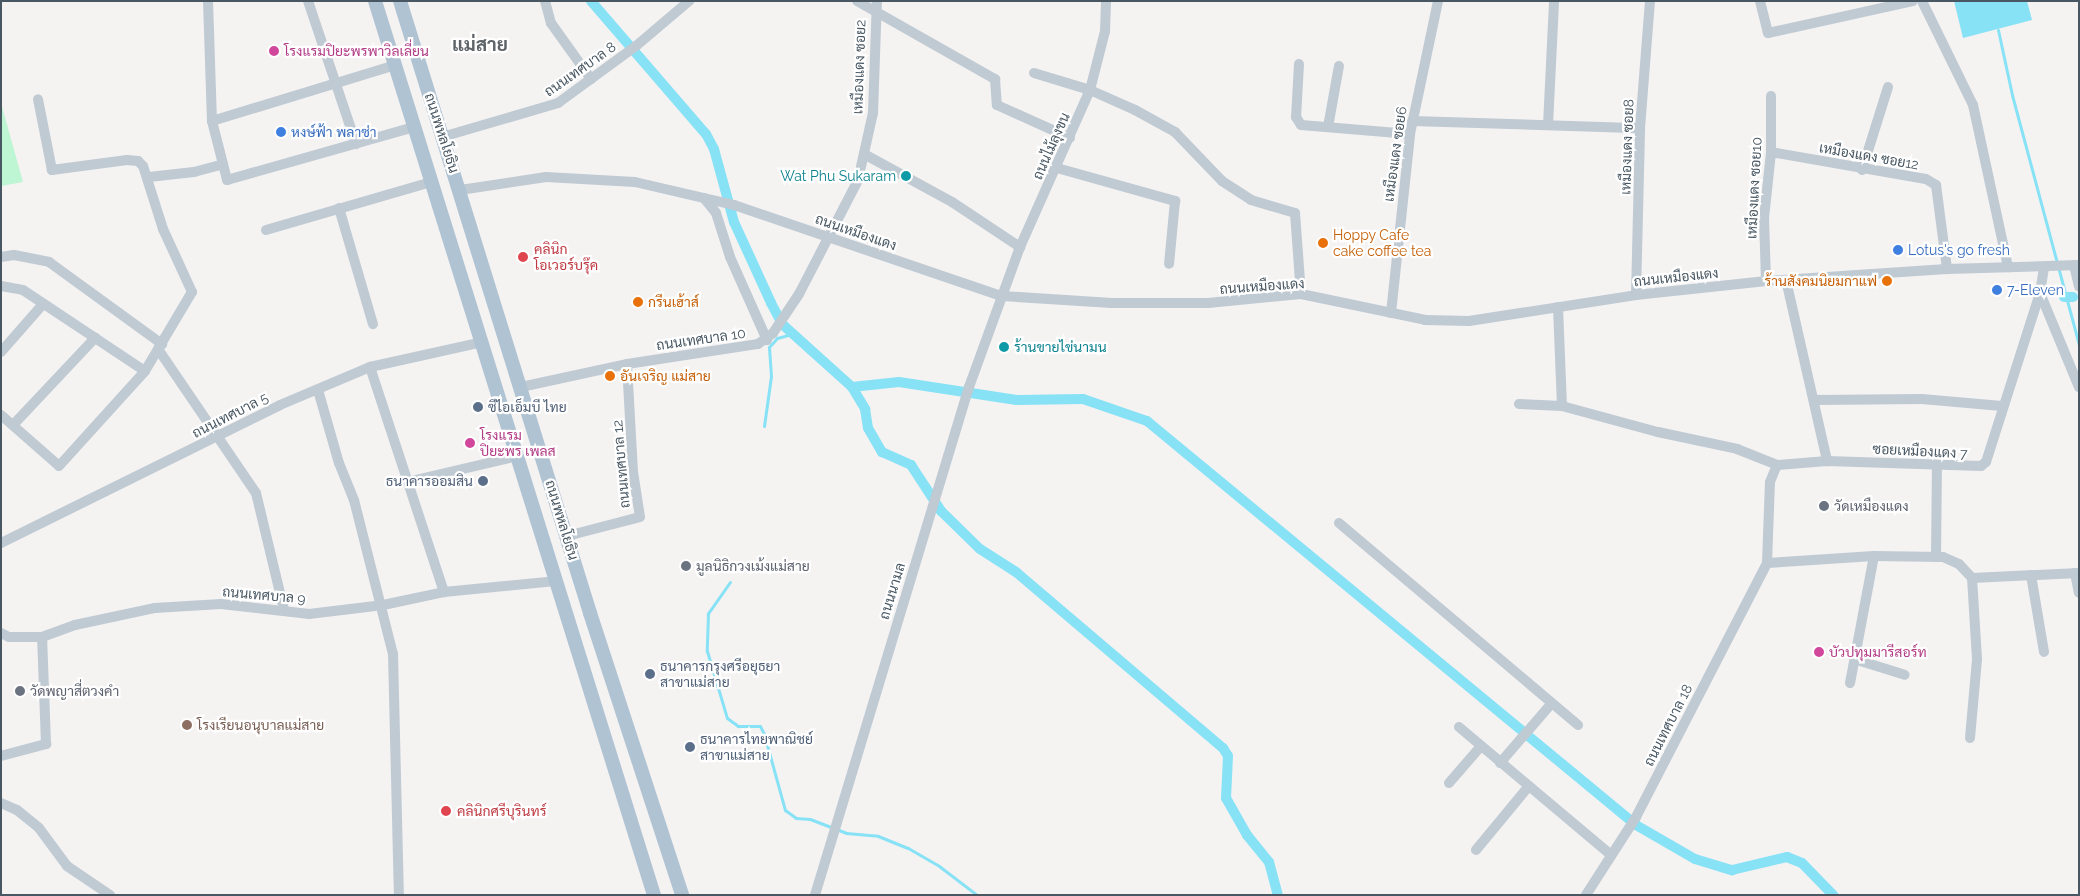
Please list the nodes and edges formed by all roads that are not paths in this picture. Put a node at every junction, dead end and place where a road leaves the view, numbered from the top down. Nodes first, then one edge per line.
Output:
1 (208, 1) edge
2 (308, 1) edge
3 (375, 1) edge
4 (400, 1) edge
5 (545, 1) edge
6 (689, 1) edge
7 (857, 1) edge
8 (1106, 1) edge
9 (1438, 1) edge
10 (1554, 1) edge
11 (1650, 1) edge
12 (1760, 1) edge
13 (1912, 1) edge
14 (1922, 1) edge
15 (876, 6) edge
16 (1299, 64) dead end
17 (395, 65) junction
18 (1340, 66) dead end
19 (1034, 73) dead end
20 (591, 79) junction
21 (334, 83) junction
22 (1888, 87) dead end
23 (1090, 90) junction
24 (1771, 96) dead end
25 (38, 99) dead end
26 (212, 121) junction
27 (1412, 121) junction
28 (1548, 125) junction
29 (414, 127) junction
30 (1328, 127) junction
31 (1640, 128) junction
32 (1410, 134) junction
33 (442, 136) junction
34 (1070, 138) junction
35 (356, 144) junction
36 (1771, 152) junction
37 (864, 154) junction
38 (223, 164) junction
39 (1057, 168) junction
40 (1862, 170) junction
41 (149, 178) junction
42 (431, 182) junction
43 (460, 190) junction
44 (706, 198) junction
45 (339, 208) junction
46 (266, 230) dead end
47 (829, 237) junction
48 (1020, 247) junction
49 (1, 257) edge
50 (1168, 264) dead end
51 (2073, 265) edge
52 (2008, 267) junction
53 (2047, 267) junction
54 (1946, 268) junction
55 (1786, 280) junction
56 (1766, 281) junction
57 (1, 286) edge
58 (2079, 286) edge
59 (2040, 293) junction
60 (1300, 294) junction
61 (1636, 295) junction
62 (1002, 296) junction
63 (43, 304) junction
64 (1558, 307) junction
65 (1391, 313) junction
66 (373, 324) dead end
67 (774, 333) junction
68 (95, 338) junction
69 (483, 342) junction
70 (160, 347) junction
71 (1, 352) edge
72 (627, 364) junction
73 (370, 367) junction
74 (145, 371) junction
75 (521, 387) junction
76 (2079, 387) edge
77 (318, 390) junction
78 (1814, 400) junction
79 (1519, 404) dead end
80 (1562, 406) junction
81 (2002, 406) junction
82 (1, 415) edge
83 (13, 424) junction
84 (218, 436) junction
85 (518, 456) junction
86 (1827, 461) junction
87 (1777, 465) junction
88 (1937, 465) junction
89 (407, 482) junction
90 (1339, 523) dead end
91 (567, 536) junction
92 (546, 542) junction
93 (1, 543) edge
94 (1874, 556) junction
95 (1936, 557) junction
96 (1767, 562) junction
97 (2077, 573) edge
98 (579, 575) junction
99 (2031, 575) junction
100 (1972, 578) junction
101 (557, 581) junction
102 (444, 592) junction
103 (2079, 593) edge
104 (383, 605) junction
105 (284, 610) junction
106 (1, 633) edge
107 (42, 637) junction
108 (2044, 652) dead end
109 (1854, 660) junction
110 (1905, 675) dead end
111 (1850, 683) dead end
112 (1552, 703) junction
113 (1578, 725) dead end
114 (1459, 727) dead end
115 (1970, 738) dead end
116 (1481, 746) junction
117 (1, 756) edge
118 (1500, 763) junction
119 (1449, 783) dead end
120 (1529, 786) junction
121 (1, 803) edge
122 (1476, 850) dead end
123 (1611, 855) junction
124 (110, 895) edge
125 (399, 895) edge
126 (654, 895) edge
127 (682, 895) edge
128 (815, 895) edge
129 (1586, 895) edge

1 - 26 street
2 - 21 street
3 - 17 main road, ถนนพหลโยธิน
4 - 33 main road, ถนนพหลโยธิน
5 - 20 street
6 - 20 street, ถนนเทศบาล 8
7 - 15 street
8 - 23 street, ถนนไม้ลุงขน
9 - 27 street, เหมืองแดง ซอย6
10 - 28 street
11 - 31 street, เหมืองแดง ซอย8
12 - 13 street
14 - 52 street
15 - 34 street
15 - 37 street, เหมืองแดง ซอย2
16 - 30 street
17 - 21 street
17 - 29 main road, ถนนพหลโยธิน
18 - 30 street
19 - 23 street
20 - 33 street, ถนนเทศบาล 8
21 - 26 street
21 - 35 street
22 - 40 street
23 - 34 street, ถนนไม้ลุงขน
23 - 60 street
24 - 36 street, เหมืองแดง ซอย10
25 - 41 street
26 - 38 street
27 - 28 street
27 - 32 street, เหมืองแดง ซอย6
28 - 31 street
29 - 35 street
29 - 42 main road, ถนนพหลโยธิน
30 - 32 street
31 - 61 street, เหมืองแดง ซอย8
32 - 65 street, เหมืองแดง ซอย6
33 - 43 main road, ถนนพหลโยธิน
34 - 39 street, ถนนไม้ลุงขน
35 - 38 street
36 - 40 street, เหมืองแดง ซอย12
36 - 56 street, เหมืองแดง ซอย10
37 - 47 street, เหมืองแดง ซอย2
37 - 48 street
38 - 41 street
39 - 48 street, ถนนไม้ลุงขน
39 - 50 street
40 - 54 street, เหมืองแดง ซอย12
41 - 70 street
42 - 45 street
42 - 69 main road, ถนนพหลโยธิน
43 - 44 street, ถนนเหมืองแดง
43 - 75 main road, ถนนพหลโยธิน
44 - 47 street, ถนนเหมืองแดง
44 - 67 street
45 - 46 street
45 - 66 street
47 - 62 street, ถนนเหมืองแดง
47 - 67 street
48 - 62 street, ถนนไม้ลุงขน
49 - 70 street
51 - 53 street, ถนนเหมืองแดง
51 - 58 street
52 - 53 street, ถนนเหมืองแดง
52 - 54 street, ถนนเหมืองแดง
53 - 59 street, ซอยเหมืองแดง 7
54 - 55 street, ถนนเหมืองแดง
55 - 56 street, ถนนเหมืองแดง
55 - 78 street
56 - 61 street, ถนนเหมืองแดง
57 - 63 street
59 - 76 street
59 - 81 street, ซอยเหมืองแดง 7
60 - 62 street, ถนนเหมืองแดง
60 - 65 street, ถนนเหมืองแดง
61 - 64 street, ถนนเหมืองแดง
62 - 128 street, ถนนนามล
63 - 68 street
63 - 71 street
64 - 65 street, ถนนเหมืองแดง
64 - 80 street
67 - 72 street, ถนนเทศบาล 10
68 - 74 street
68 - 83 street
69 - 73 street, ถนนเทศบาล 5
69 - 85 main road, ถนนพหลโยธิน
70 - 74 street
70 - 84 street
72 - 75 street, ถนนเทศบาล 10
72 - 91 street, ถนนเทศบาล 12
73 - 77 street, ถนนเทศบาล 5
73 - 89 street
74 - 83 street
75 - 91 main road, ถนนพหลโยธิน
77 - 84 street, ถนนเทศบาล 5
77 - 104 street
78 - 81 street
78 - 86 street
79 - 80 street
80 - 87 street
81 - 88 street, ซอยเหมืองแดง 7
82 - 83 street
84 - 93 street, ถนนเทศบาล 5
84 - 105 street
85 - 89 street
85 - 92 main road, ถนนพหลโยธิน
86 - 87 street, ซอยเหมืองแดง 7
86 - 88 street, ซอยเหมืองแดง 7
87 - 96 street
88 - 95 street
89 - 102 street
90 - 112 street
91 - 92 main road
91 - 98 main road, ถนนพหลโยธิน
92 - 101 main road, ถนนพหลโยธิน
94 - 95 street
94 - 96 street
94 - 109 street
95 - 100 street
96 - 123 street, ถนนเทศบาล 18
97 - 99 street
97 - 103 street
98 - 101 main road
98 - 127 main road, ถนนพหลโยธิน
99 - 100 street
99 - 108 street
100 - 115 street
101 - 102 street, ถนนเทศบาล 9
101 - 126 main road, ถนนพหลโยธิน
102 - 104 street, ถนนเทศบาล 9
104 - 105 street, ถนนเทศบาล 9
104 - 125 street
105 - 107 street, ถนนเทศบาล 9
106 - 107 street, ถนนเทศบาล 9
107 - 117 street
109 - 110 street
109 - 111 street
112 - 113 street
112 - 118 street
114 - 116 street
116 - 118 street
116 - 119 street
118 - 120 street
120 - 122 street
120 - 123 street
121 - 124 street
123 - 129 street, ถนนเทศบาล 18

